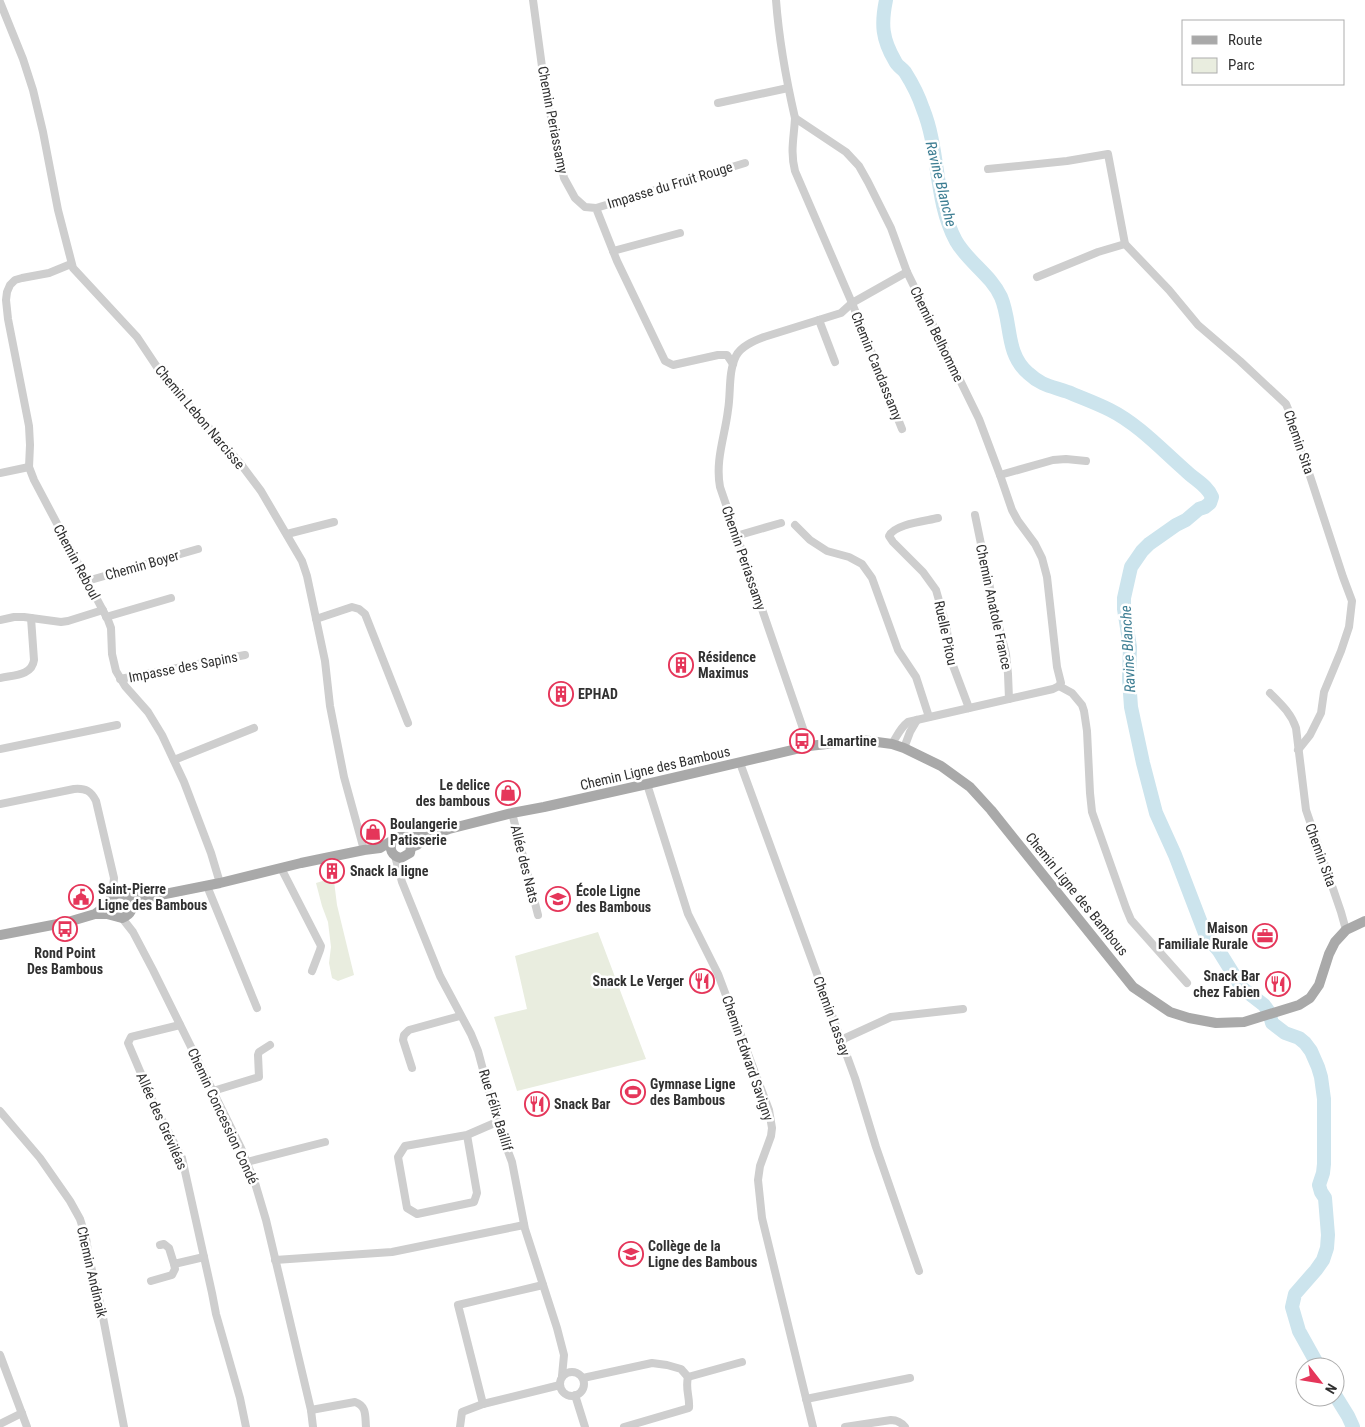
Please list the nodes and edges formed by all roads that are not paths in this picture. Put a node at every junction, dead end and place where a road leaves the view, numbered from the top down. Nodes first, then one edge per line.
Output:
1 (533, 0) edge
2 (776, 0) edge
3 (0, 2) edge
4 (788, 88) junction
5 (718, 103) dead end
6 (795, 118) junction
7 (745, 163) dead end
8 (988, 170) dead end
9 (596, 208) junction
10 (680, 232) dead end
11 (1125, 244) junction
12 (613, 251) junction
13 (71, 264) junction
14 (907, 272) junction
15 (1037, 277) dead end
16 (852, 303) junction
17 (819, 320) junction
18 (835, 362) dead end
19 (733, 364) junction
20 (902, 429) dead end
21 (1086, 461) dead end
22 (29, 467) junction
23 (0, 473) edge
24 (1000, 475) junction
25 (975, 515) dead end
26 (938, 518) dead end
27 (334, 522) dead end
28 (781, 523) dead end
29 (795, 525) dead end
30 (287, 534) junction
31 (736, 536) junction
32 (198, 549) dead end
33 (87, 581) junction
34 (171, 598) dead end
35 (104, 613) junction
36 (31, 618) junction
37 (316, 619) junction
38 (0, 620) edge
39 (245, 655) dead end
40 (0, 678) edge
41 (120, 679) junction
42 (1056, 688) junction
43 (1270, 693) dead end
44 (1009, 699) junction
45 (969, 708) junction
46 (930, 717) junction
47 (917, 720) junction
48 (408, 723) dead end
49 (116, 725) dead end
50 (254, 728) dead end
51 (892, 744) junction
52 (809, 746) junction
53 (904, 748) junction
54 (0, 749) edge
55 (1298, 750) junction
56 (174, 760) junction
57 (740, 763) junction
58 (648, 784) junction
59 (0, 804) edge
60 (512, 813) junction
61 (405, 837) junction
62 (426, 837) junction
63 (392, 840) junction
64 (380, 848) junction
65 (364, 850) junction
66 (409, 851) junction
67 (394, 854) junction
68 (281, 868) junction
69 (401, 876) junction
70 (114, 878) junction
71 (220, 883) junction
72 (207, 886) junction
73 (126, 895) junction
74 (145, 898) junction
75 (110, 899) junction
76 (95, 914) junction
77 (124, 914) junction
78 (538, 915) dead end
79 (1365, 921) edge
80 (1346, 930) junction
81 (0, 935) edge
82 (312, 971) dead end
83 (1187, 983) dead end
84 (257, 1008) dead end
85 (963, 1009) dead end
86 (460, 1016) junction
87 (180, 1025) junction
88 (841, 1040) junction
89 (270, 1045) dead end
90 (412, 1068) dead end
91 (213, 1091) junction
92 (0, 1111) edge
93 (497, 1122) junction
94 (467, 1135) junction
95 (325, 1142) dead end
96 (247, 1162) junction
97 (524, 1225) junction
98 (160, 1245) dead end
99 (204, 1256) junction
100 (275, 1260) junction
101 (174, 1264) junction
102 (918, 1271) dead end
103 (150, 1281) dead end
104 (543, 1285) junction
105 (0, 1355) edge
106 (564, 1355) junction
107 (742, 1362) dead end
108 (575, 1372) junction
109 (562, 1376) junction
110 (688, 1376) junction
111 (583, 1378) junction
112 (910, 1378) dead end
113 (560, 1384) junction
114 (576, 1395) junction
115 (806, 1399) junction
116 (483, 1404) junction
117 (311, 1410) junction
118 (22, 1413) junction
119 (0, 1424) edge
120 (28, 1427) edge
121 (124, 1427) edge
122 (246, 1427) edge
123 (312, 1427) edge
124 (366, 1427) edge
125 (460, 1427) edge
126 (585, 1427) edge
127 (624, 1427) edge
128 (813, 1427) edge
129 (846, 1427) edge
130 (905, 1427) edge

1 - 9 street, Chemin Periassamy
2 - 4 street
3 - 13 street, Chemin Lebon Narcisse
4 - 5 street
4 - 6 street
6 - 14 street, Chemin Belhomme
6 - 16 street, Chemin Candassamy
7 - 9 street, Impasse du Fruit Rouge
8 - 11 street
9 - 12 street
10 - 12 street
11 - 15 street
11 - 55 street, Chemin Sita
12 - 19 street
13 - 22 street, Chemin Reboul
13 - 30 street, Chemin Lebon Narcisse
14 - 16 street
14 - 24 street, Chemin Belhomme
16 - 17 street
16 - 20 street, Chemin Candassamy
17 - 18 street
17 - 19 street
19 - 31 street, Chemin Periassamy
21 - 24 street
22 - 23 street
22 - 33 street, Chemin Reboul
24 - 42 street, Chemin Belhomme
25 - 44 street, Chemin Anatole France
26 - 45 street, Ruelle Pitou
27 - 30 street
28 - 31 street
29 - 46 street
30 - 37 street, Chemin Lebon Narcisse
31 - 52 street, Chemin Periassamy
32 - 33 street, Chemin Boyer
33 - 35 street, Chemin Reboul
34 - 35 street
35 - 36 street
35 - 41 street, Chemin Reboul
36 - 38 street
36 - 40 street
37 - 48 street
37 - 65 street, Chemin Lebon Narcisse
39 - 41 street, Impasse des Sapins
41 - 56 street, Chemin Reboul
42 - 44 street
42 - 83 street
43 - 55 street, Chemin Sita
44 - 45 street
45 - 46 street
46 - 47 street
47 - 51 street
47 - 53 street
49 - 54 street
50 - 56 street
51 - 52 main road, Chemin Ligne des Bambous
51 - 53 main road, Chemin Ligne des Bambous
52 - 57 main road, Chemin Ligne des Bambous
53 - 80 main road, Chemin Ligne des Bambous
55 - 80 street, Chemin Sita
56 - 71 street, Chemin Reboul
57 - 58 main road, Chemin Ligne des Bambous
57 - 88 street, Chemin Lassay
58 - 60 main road, Chemin Ligne des Bambous
58 - 115 street, Chemin Edward Savigny
59 - 70 street
60 - 62 main road, Chemin Ligne des Bambous
60 - 78 street, Allée des Nats
61 - 62 main road, Chemin Ligne des Bambous
61 - 63 main road
61 - 66 main road
62 - 66 main road, Chemin Ligne des Bambous
63 - 64 main road
63 - 67 main road
64 - 65 main road
64 - 67 main road
65 - 68 main road
66 - 67 main road
66 - 69 street
67 - 69 street, Rue Félix Baillif
68 - 71 main road
68 - 82 street
69 - 86 street, Rue Félix Baillif
70 - 73 street
70 - 75 street
71 - 72 main road
72 - 74 main road
72 - 84 street
73 - 74 main road
73 - 75 main road
73 - 77 main road
74 - 77 main road
75 - 76 main road
75 - 77 main road
76 - 77 main road
76 - 81 main road
77 - 87 street, Chemin Concession Condé
79 - 80 main road
85 - 88 street
86 - 90 street
86 - 93 street, Rue Félix Baillif
87 - 91 street, Chemin Concession Condé
87 - 99 street, Allée des Gréviléas
88 - 102 street, Chemin Lassay
89 - 91 street
91 - 96 street, Chemin Concession Condé
92 - 121 street, Chemin Andinaik
93 - 94 street
93 - 97 street, Rue Félix Baillif
94 - 94 street
95 - 96 street
96 - 100 street, Chemin Concession Condé
97 - 100 street
97 - 104 street, Rue Félix Baillif
98 - 101 street
99 - 101 street
99 - 122 street, Allée des Gréviléas
100 - 117 street, Chemin Concession Condé
101 - 103 street
104 - 106 street, Rue Félix Baillif
104 - 116 street
105 - 118 street
106 - 108 street, Rue Félix Baillif
106 - 109 street, Rue Félix Baillif
107 - 110 street
108 - 109 street
108 - 111 street
109 - 113 street
110 - 111 street
110 - 127 street
111 - 114 street
112 - 115 street
113 - 114 street
113 - 116 street
114 - 126 street
115 - 128 street, Chemin Edward Savigny
116 - 125 street
117 - 123 street, Chemin Concession Condé
117 - 124 street
118 - 119 street
118 - 120 street
129 - 130 street

